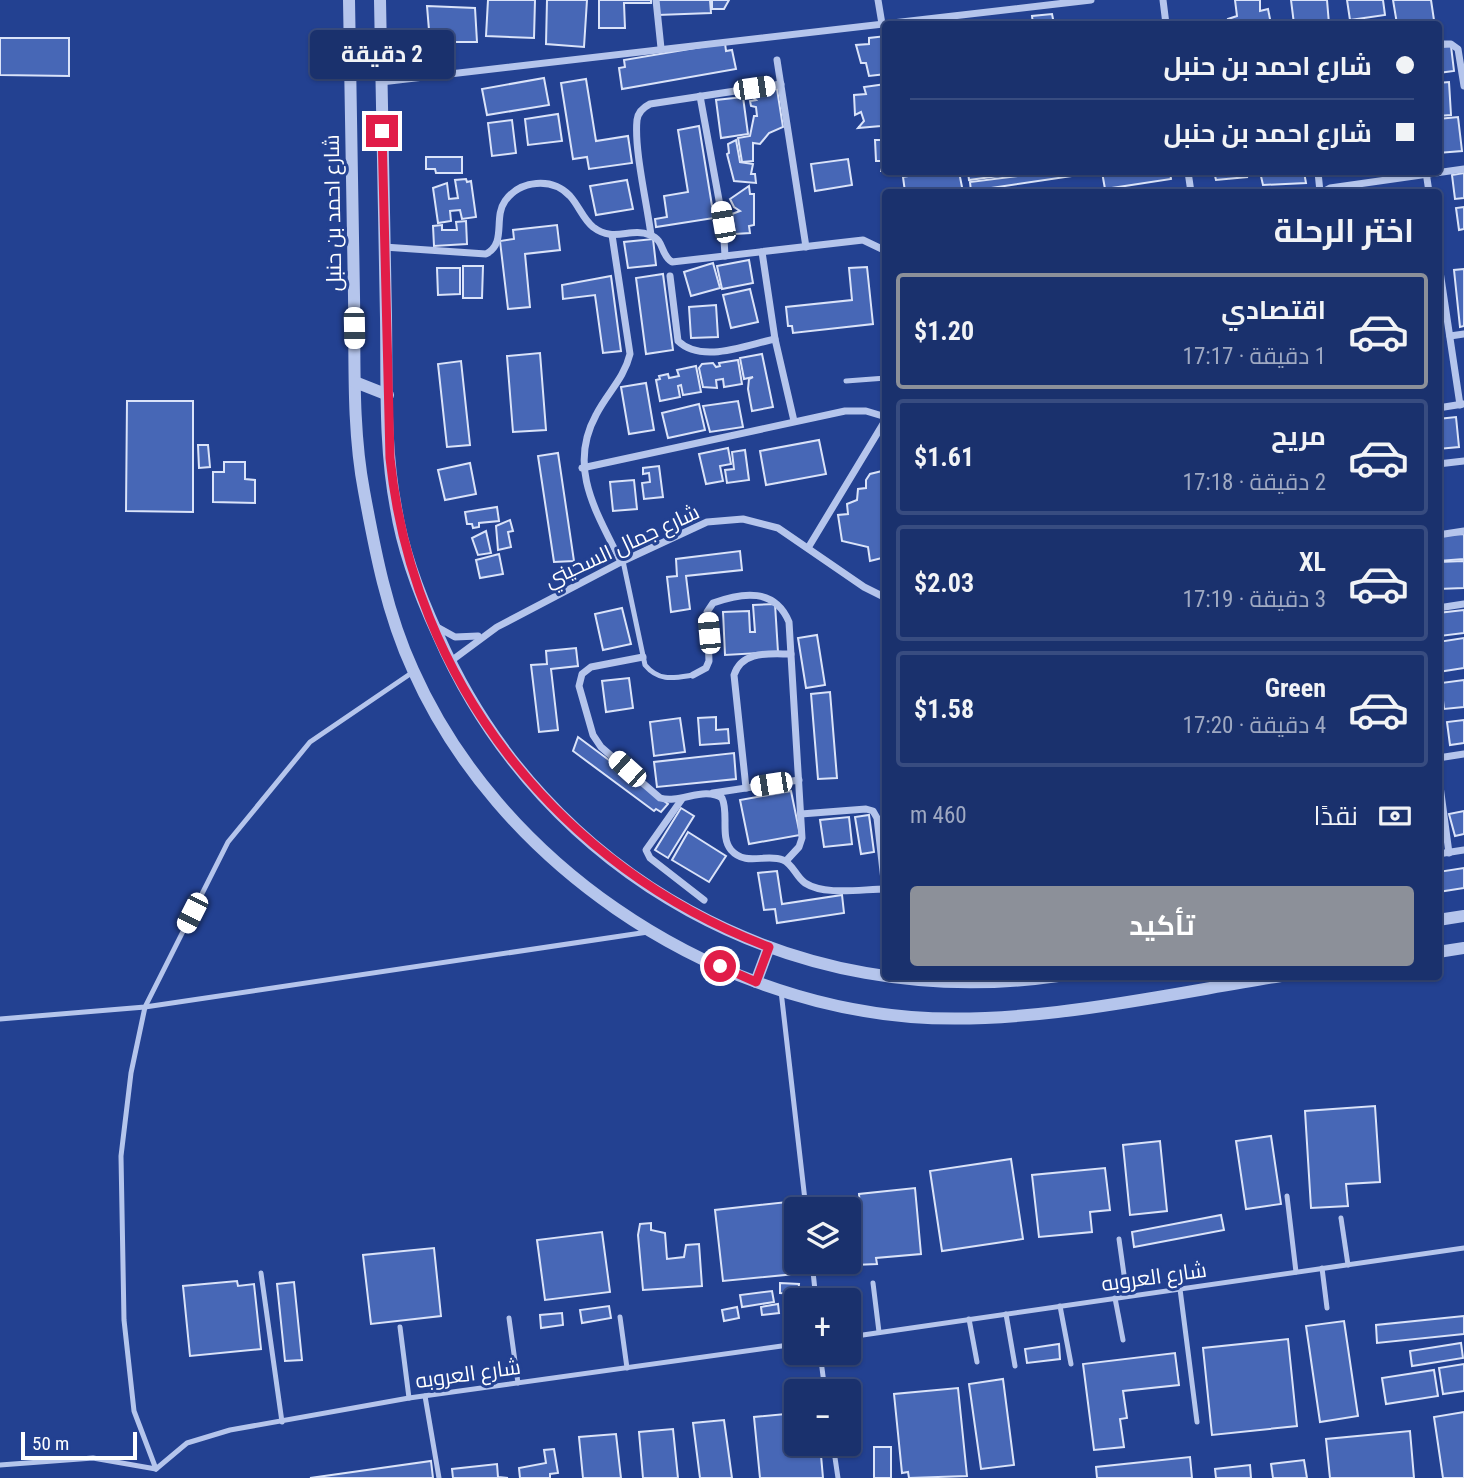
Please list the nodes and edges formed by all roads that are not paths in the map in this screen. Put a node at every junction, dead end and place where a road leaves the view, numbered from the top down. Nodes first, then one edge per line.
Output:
1 (349, 0) edge
2 (380, 0) edge
3 (656, 0) edge
4 (878, 0) edge
5 (1091, 0) edge
6 (1163, 0) edge
7 (1045, 3) edge
8 (905, 21) edge
9 (1166, 21) edge
10 (882, 24) joint
11 (1442, 44) edge
12 (661, 48) junction
13 (777, 60) dead end
14 (381, 82) junction
15 (781, 84) junction
16 (1464, 86) edge
17 (701, 96) junction
18 (1464, 169) edge
19 (1442, 171) edge
20 (1413, 175) edge
21 (1328, 189) edge
22 (612, 235) junction
23 (651, 235) junction
24 (384, 247) junction
25 (806, 247) junction
26 (882, 249) edge
27 (762, 252) junction
28 (725, 256) junction
29 (670, 276) dead end
30 (1442, 293) edge
31 (1464, 334) edge
32 (1450, 336) junction
33 (775, 339) junction
34 (882, 378) edge
35 (846, 381) dead end
36 (355, 382) junction
37 (388, 395) junction
38 (1462, 404) edge
39 (1442, 407) edge
40 (882, 417) edge
41 (794, 421) junction
42 (882, 425) edge
43 (1464, 461) edge
44 (1442, 464) edge
45 (582, 468) junction
46 (1464, 531) edge
47 (1442, 534) edge
48 (808, 548) junction
49 (622, 561) junction
50 (882, 596) edge
51 (1464, 604) edge
52 (1442, 607) edge
53 (430, 617) junction
54 (485, 634) junction
55 (791, 654) junction
56 (643, 657) junction
57 (449, 662) junction
58 (413, 672) junction
59 (693, 675) joint
60 (1464, 754) edge
61 (1442, 757) edge
62 (799, 780) junction
63 (746, 788) junction
64 (711, 793) junction
65 (682, 798) junction
66 (1442, 801) edge
67 (801, 814) junction
68 (1464, 850) edge
69 (1449, 853) junction
70 (1442, 854) edge
71 (786, 861) junction
72 (882, 862) edge
73 (882, 889) edge
74 (704, 900) dead end
75 (1464, 916) edge
76 (1442, 919) edge
77 (648, 932) junction
78 (769, 947) junction
79 (1464, 948) edge
80 (1442, 951) edge
81 (882, 976) edge
82 (912, 980) edge
83 (1023, 980) edge
84 (1256, 980) edge
85 (756, 982) junction
86 (781, 991) junction
87 (145, 1007) junction
88 (0, 1018) edge
89 (1287, 1196) dead end
90 (805, 1197) edge
91 (1341, 1218) dead end
92 (1119, 1239) dead end
93 (1464, 1248) edge
94 (1348, 1265) junction
95 (1322, 1268) junction
96 (1296, 1272) junction
97 (261, 1273) dead end
98 (873, 1283) dead end
99 (1180, 1289) junction
100 (1127, 1296) junction
101 (1115, 1298) junction
102 (1060, 1306) junction
103 (1327, 1308) dead end
104 (1006, 1314) junction
105 (620, 1317) dead end
106 (509, 1318) dead end
107 (969, 1319) junction
108 (400, 1327) dead end
109 (879, 1332) junction
110 (861, 1335) edge
111 (1123, 1340) dead end
112 (784, 1346) edge
113 (977, 1362) dead end
114 (1071, 1364) dead end
115 (1015, 1366) dead end
116 (627, 1368) junction
117 (518, 1383) junction
118 (425, 1396) junction
119 (409, 1398) junction
120 (282, 1422) junction
121 (1197, 1422) dead end
122 (835, 1456) edge
123 (0, 1465) edge
124 (156, 1469) junction
125 (153, 1478) edge
126 (439, 1478) edge
127 (838, 1478) edge

1 - 36 street, شارع احمد بن حنبل
2 - 14 street
3 - 12 street
4 - 10 street
5 - 7 street
6 - 9 street
7 - 8 street
10 - 12 street
11 - 16 street
12 - 14 street
13 - 15 street
14 - 24 street
15 - 17 street
15 - 25 street
17 - 23 street
17 - 28 street
18 - 19 street
20 - 21 street
22 - 23 street
22 - 24 street
22 - 45 street
23 - 28 street
24 - 37 street
25 - 26 street
25 - 27 street
27 - 28 street
27 - 33 street
29 - 33 street
30 - 32 street
31 - 32 street
32 - 38 street
33 - 41 street
34 - 35 lane
36 - 37 street
36 - 58 street, شارع احمد بن حنبل
37 - 53 street
38 - 39 street
40 - 41 street
41 - 45 street
42 - 48 street
43 - 44 street
45 - 49 street
46 - 47 street
48 - 49 street, شارع جمال السحيني
48 - 50 street, شارع جمال السحيني
49 - 54 street, شارع جمال السحيني
49 - 56 lane
51 - 52 street
53 - 54 street
53 - 57 street
54 - 57 street, شارع جمال السحيني
55 - 59 street
55 - 62 street
55 - 63 street
56 - 59 lane
56 - 65 street
57 - 78 street
58 - 77 street, شارع احمد بن حنبل
58 - 87 lane
60 - 61 street
62 - 63 street
62 - 67 street
63 - 64 street
64 - 65 street
64 - 71 street
65 - 74 street
66 - 69 street
67 - 71 street
67 - 72 street
68 - 69 street
69 - 70 street
71 - 73 street
75 - 76 street
77 - 85 street, شارع احمد بن حنبل
77 - 87 lane
78 - 81 street
78 - 85 street
79 - 80 street
82 - 83 street
84 - 86 street, شارع احمد بن حنبل
85 - 86 street, شارع احمد بن حنبل
86 - 90 lane
87 - 88 lane
87 - 124 lane
89 - 96 lane
91 - 94 lane
92 - 100 lane
93 - 94 lane, شارع العروبه
94 - 95 lane, شارع العروبه
95 - 96 lane, شارع العروبه
95 - 103 lane
96 - 99 lane, شارع العروبه
97 - 120 lane
98 - 109 lane
99 - 100 lane, شارع العروبه
99 - 121 lane
100 - 101 lane, شارع العروبه
101 - 102 lane, شارع العروبه
101 - 111 lane
102 - 104 lane, شارع العروبه
102 - 114 lane
104 - 107 lane, شارع العروبه
104 - 115 lane
105 - 116 lane
106 - 117 lane
107 - 109 lane, شارع العروبه
107 - 113 lane
108 - 119 lane
109 - 110 lane, شارع العروبه
112 - 116 lane, شارع العروبه
116 - 117 lane, شارع العروبه
117 - 118 lane, شارع العروبه
118 - 119 lane, شارع العروبه
118 - 126 lane
119 - 120 lane, شارع العروبه
120 - 124 lane, شارع العروبه
122 - 127 lane
123 - 124 lane
124 - 125 lane

